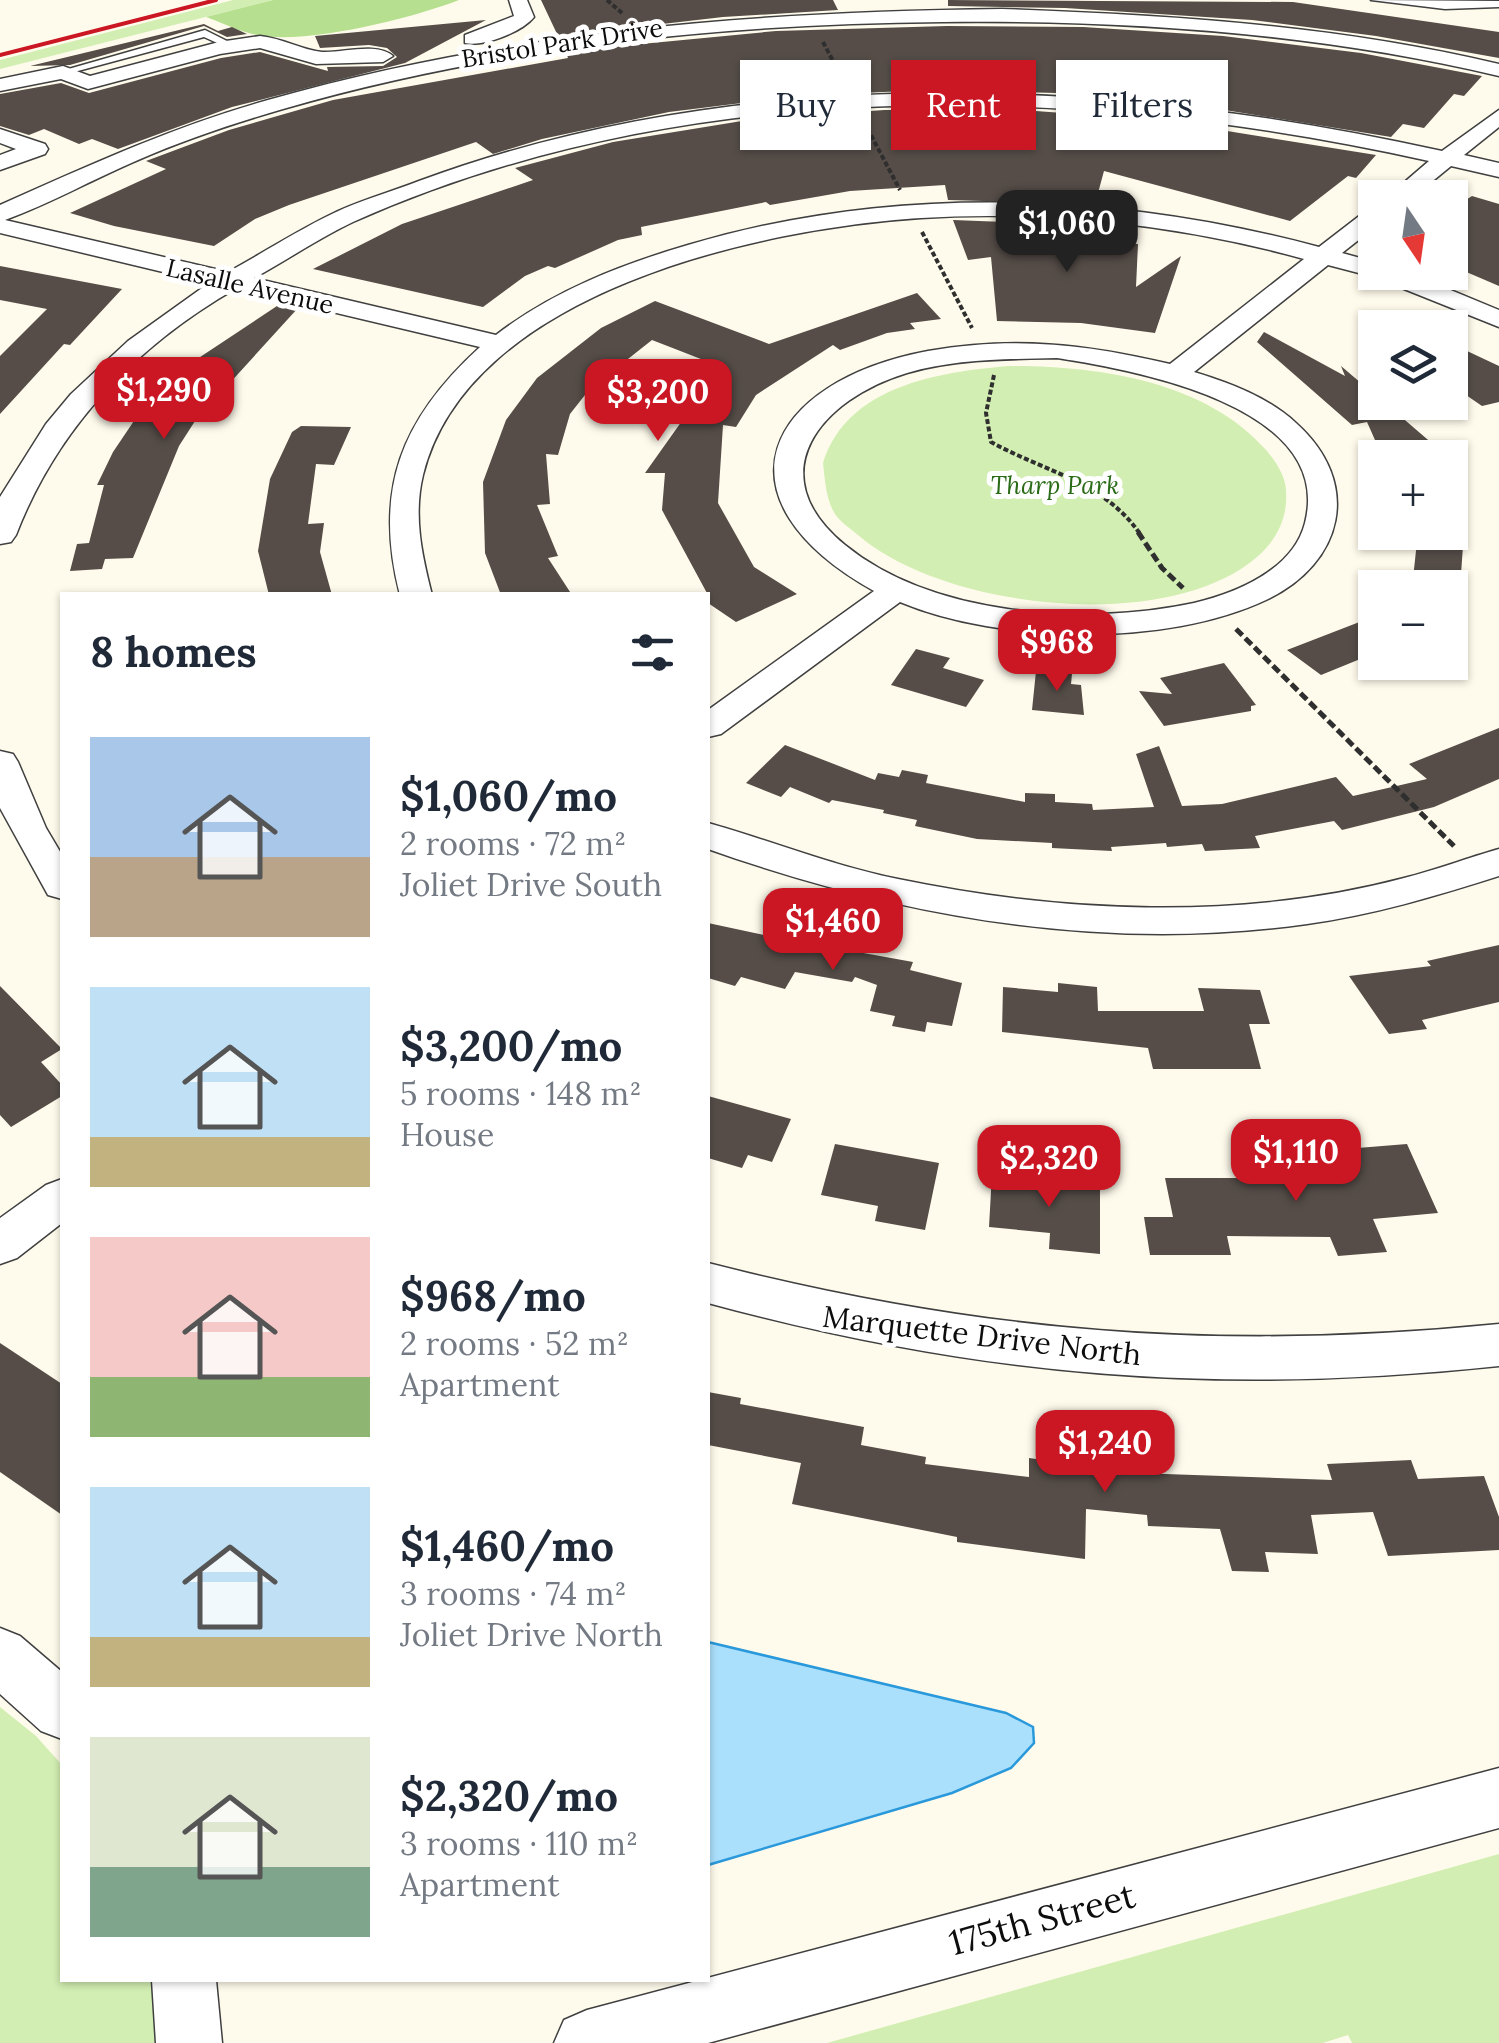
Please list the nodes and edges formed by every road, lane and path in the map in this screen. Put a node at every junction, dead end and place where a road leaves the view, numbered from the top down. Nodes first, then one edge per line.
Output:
1 (518, 0) edge
2 (607, 0) edge
3 (1376, 0) edge
4 (1473, 2) edge
5 (1440, 3) edge
6 (809, 10) edge
7 (1497, 10) edge
8 (630, 23) dead end
9 (464, 41) junction
10 (420, 50) junction
11 (482, 54) junction
12 (1448, 57) junction
13 (833, 60) edge
14 (1499, 62) edge
15 (440, 63) junction
16 (1499, 70) edge
17 (0, 84) edge
18 (871, 102) edge
19 (740, 115) edge
20 (1499, 116) edge
21 (871, 133) edge
22 (0, 136) edge
23 (37, 149) junction
24 (1448, 157) junction
25 (0, 164) edge
26 (95, 168) junction
27 (1499, 170) edge
28 (1419, 180) edge
29 (914, 212) junction
30 (0, 214) edge
31 (0, 226) edge
32 (1358, 229) edge
33 (1325, 255) junction
34 (1358, 265) edge
35 (227, 280) junction
36 (1427, 290) edge
37 (1499, 319) edge
38 (500, 344) junction
39 (983, 351) junction
40 (1177, 372) junction
41 (0, 534) edge
42 (897, 589) junction
43 (415, 592) edge
44 (1214, 608) junction
45 (710, 725) edge
46 (0, 762) edge
47 (710, 837) edge
48 (1489, 866) edge
49 (60, 883) edge
50 (60, 1199) edge
51 (0, 1244) edge
52 (710, 1284) edge
53 (1499, 1345) edge
54 (0, 1656) edge
55 (60, 1708) edge
56 (1499, 1798) edge
57 (184, 1982) edge
58 (189, 2043) edge
59 (587, 2043) edge

1 - 9 street
2 - 8 path
3 - 5 lane
4 - 5 lane
4 - 7 lane
6 - 11 street, Bristol Park Drive
6 - 12 street, Bristol Park Drive
6 - 13 path
9 - 10 street
9 - 11 street
10 - 15 street
10 - 17 street
11 - 15 street, Bristol Park Drive
12 - 14 street, Bristol Park Drive
12 - 16 street, Bristol Park Drive
15 - 26 street, Bristol Park Drive
18 - 24 street
19 - 35 street
20 - 24 street
21 - 29 path
22 - 23 street
23 - 25 street
23 - 26 street
24 - 27 street
24 - 28 street
26 - 30 street, Bristol Park Drive
29 - 33 street
29 - 38 street
29 - 39 path
31 - 35 street, Lasalle Avenue
32 - 33 street
33 - 34 street
33 - 40 street
35 - 38 street, Lasalle Avenue
35 - 41 street
36 - 37 street
38 - 43 street
39 - 40 street
39 - 42 street
39 - 44 path
40 - 44 street
42 - 44 street
42 - 45 street
44 - 48 path
46 - 49 street
47 - 48 street
50 - 51 street
52 - 53 street, Marquette Drive North
54 - 55 street
56 - 59 street, 175th Street
57 - 58 street

